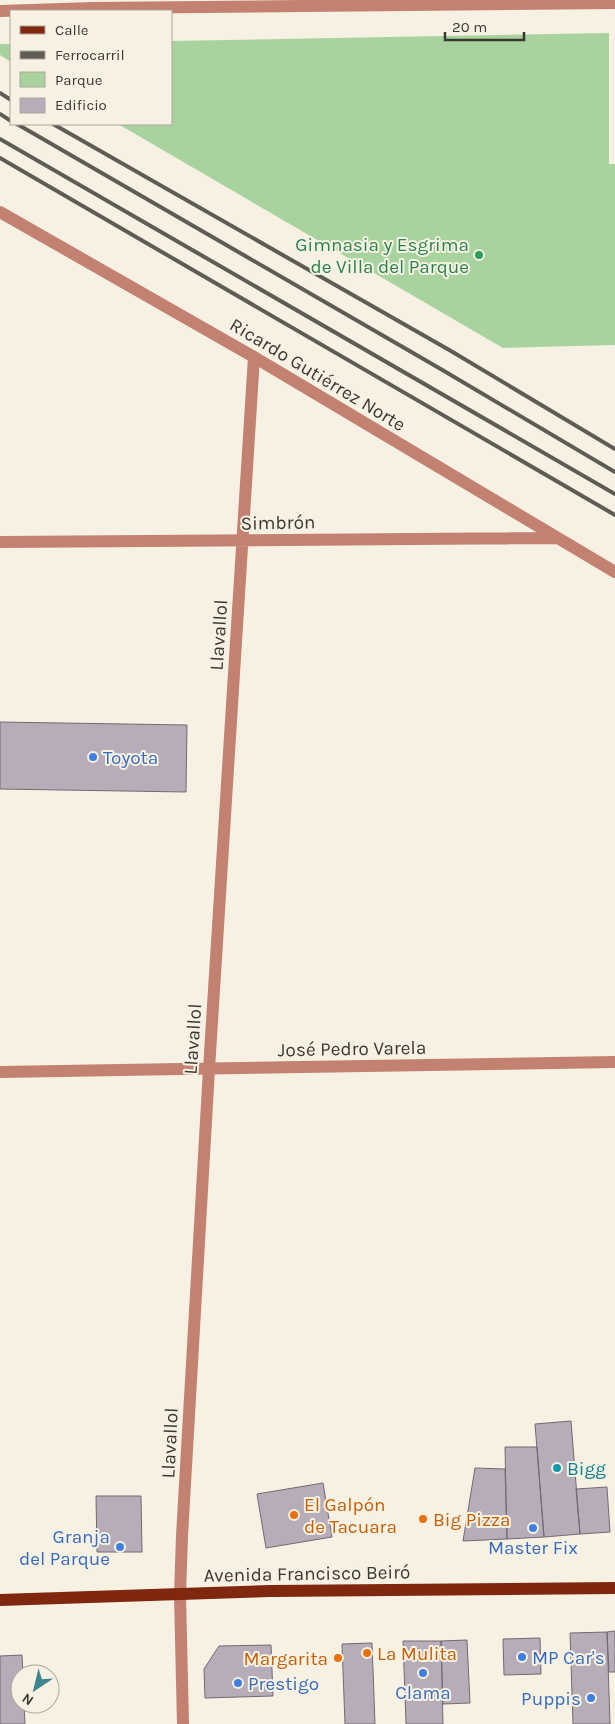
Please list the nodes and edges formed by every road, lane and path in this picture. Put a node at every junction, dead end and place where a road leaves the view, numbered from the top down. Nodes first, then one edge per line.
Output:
1 (520, 2) edge
2 (615, 3) edge
3 (93, 4) edge
4 (13, 10) edge
5 (0, 212) edge
6 (254, 357) junction
7 (557, 538) junction
8 (243, 541) junction
9 (0, 542) edge
10 (615, 572) edge
11 (615, 1062) edge
12 (208, 1069) junction
13 (0, 1072) edge
14 (615, 1588) edge
15 (180, 1595) junction
16 (0, 1600) edge
17 (183, 1724) edge

1 - 2 street
1 - 3 street
3 - 4 street
5 - 6 street, Ricardo Gutiérrez Norte
6 - 7 street, Ricardo Gutiérrez Norte
6 - 8 street, Llavallol
7 - 8 street, Simbrón
7 - 10 street, Ricardo Gutiérrez Norte
8 - 9 street, Simbrón
8 - 12 street, Llavallol
11 - 12 street, José Pedro Varela
12 - 13 street, José Pedro Varela
12 - 15 street, Llavallol
14 - 15 main road, Avenida Francisco Beiró
15 - 16 main road, Avenida Francisco Beiró
15 - 17 street, Llavallol

